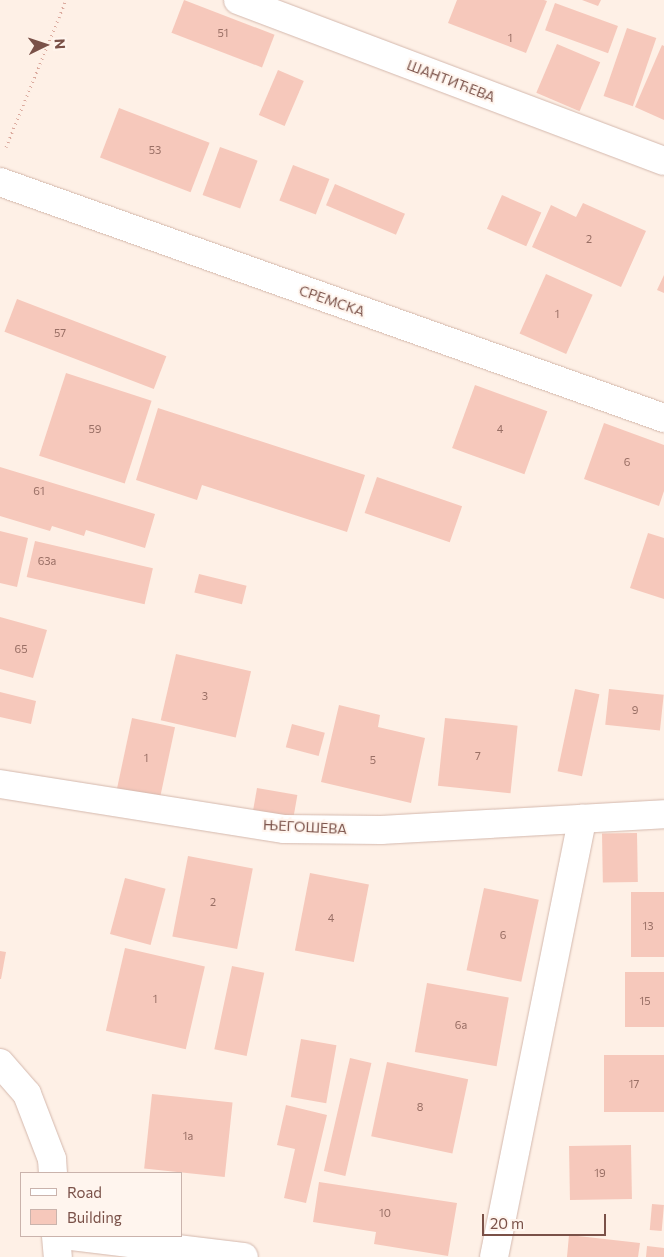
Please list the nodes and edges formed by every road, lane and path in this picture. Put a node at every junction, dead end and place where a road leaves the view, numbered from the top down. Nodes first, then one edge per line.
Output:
1 (66, 0) edge
2 (238, 0) edge
3 (4, 152) dead end
4 (664, 161) edge
5 (0, 182) edge
6 (664, 418) edge
7 (0, 784) edge
8 (664, 814) edge
9 (582, 819) junction
10 (0, 1063) edge
11 (53, 1172) edge
12 (56, 1237) edge
13 (79, 1237) edge
14 (58, 1257) edge
15 (244, 1257) edge
16 (494, 1257) edge

1 - 3 path
2 - 4 street, ШАНТИЋЕВА
5 - 6 street, СРЕМСКА
7 - 9 street, ЊЕГОШЕВА
8 - 9 street, ЊЕГОШЕВА
9 - 16 street
10 - 11 street
12 - 14 street
13 - 15 street

